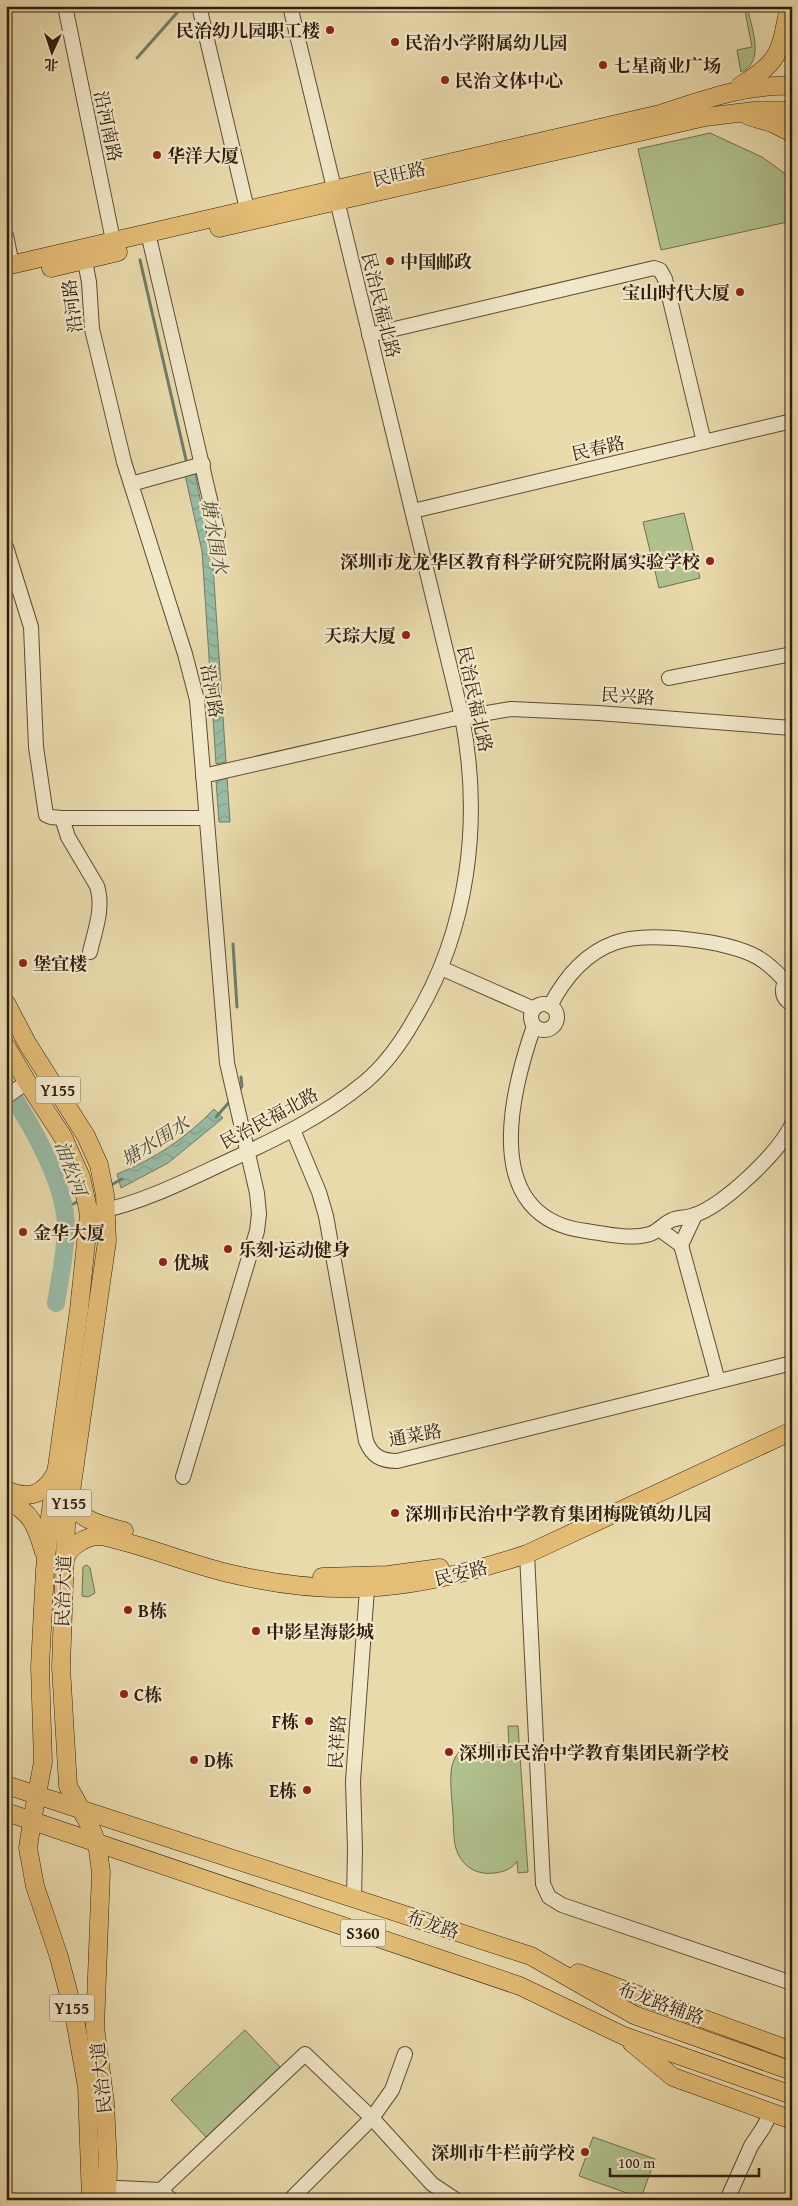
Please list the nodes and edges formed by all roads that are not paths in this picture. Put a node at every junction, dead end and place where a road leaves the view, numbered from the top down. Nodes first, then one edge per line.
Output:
1 (65, 6) edge
2 (199, 6) edge
3 (290, 6) edge
4 (790, 11) edge
5 (792, 86) edge
6 (729, 93) junction
7 (792, 111) edge
8 (731, 112) junction
9 (792, 132) edge
10 (336, 195) junction
11 (247, 210) junction
12 (6, 235) edge
13 (150, 238) junction
14 (114, 247) junction
15 (84, 254) junction
16 (8, 269) edge
17 (369, 335) junction
18 (792, 421) edge
19 (704, 442) junction
20 (193, 467) junction
21 (131, 484) junction
22 (413, 511) junction
23 (218, 534) dead end
24 (6, 547) edge
25 (792, 654) edge
26 (669, 678) dead end
27 (462, 717) junction
28 (792, 728) edge
29 (206, 775) junction
30 (62, 818) junction
31 (206, 818) junction
32 (90, 952) dead end
33 (440, 968) junction
34 (789, 979) edge
35 (6, 1003) edge
36 (792, 1004) edge
37 (550, 1006) junction
38 (534, 1009) junction
39 (534, 1026) junction
40 (6, 1046) edge
41 (16, 1090) edge
42 (792, 1124) edge
43 (293, 1130) junction
44 (247, 1152) junction
45 (105, 1195) junction
46 (87, 1202) junction
47 (695, 1215) junction
48 (659, 1230) junction
49 (681, 1245) junction
50 (792, 1363) edge
51 (718, 1381) junction
52 (792, 1418) edge
53 (792, 1431) edge
54 (56, 1471) junction
55 (183, 1477) dead end
56 (10, 1497) edge
57 (70, 1498) junction
58 (110, 1533) junction
59 (526, 1554) junction
60 (46, 1560) junction
61 (64, 1561) junction
62 (367, 1589) junction
63 (6, 1785) edge
64 (38, 1796) junction
65 (80, 1810) junction
66 (6, 1812) edge
67 (32, 1821) junction
68 (97, 1843) junction
69 (354, 1898) junction
70 (531, 1956) junction
71 (792, 1983) edge
72 (624, 2036) junction
73 (792, 2051) edge
74 (405, 2054) dead end
75 (792, 2071) edge
76 (792, 2095) edge
77 (771, 2113) junction
78 (372, 2118) junction
79 (792, 2120) edge
80 (99, 2194) edge
81 (166, 2195) edge
82 (290, 2200) edge
83 (456, 2200) edge
84 (727, 2200) edge

1 - 14 street, 沿河南路
2 - 11 street
3 - 10 street, 民治民福北路
4 - 6 main road
5 - 6 main road, 民旺路
6 - 10 main road, 民旺路
7 - 8 main road, 民旺路
8 - 9 main road
8 - 10 main road, 民旺路
10 - 11 main road, 民旺路
10 - 13 main road, 民旺路
10 - 17 street, 民治民福北路
11 - 13 main road, 民旺路
12 - 16 street
13 - 14 main road, 民旺路
13 - 20 street
14 - 15 main road, 民旺路
15 - 16 main road, 民旺路
15 - 21 street, 沿河路
17 - 19 street
17 - 22 street, 民治民福北路
18 - 19 street, 民春路
19 - 22 street, 民春路
20 - 21 street
20 - 23 street
21 - 29 street, 沿河路
22 - 27 street, 民治民福北路
24 - 30 street
25 - 26 street
27 - 28 street, 民兴路
27 - 29 street, 民兴路
27 - 33 street, 民治民福北路
29 - 31 street, 沿河路
30 - 31 street
30 - 32 street
31 - 44 street, 沿河路
33 - 38 street
33 - 43 street, 民治民福北路
34 - 36 street
34 - 37 street
35 - 45 main road, 民治大道 / Y155
37 - 38 street
37 - 39 street
38 - 39 street
39 - 48 street
40 - 41 main road, 民治大道 / Y155
41 - 46 main road, 民治大道 / Y155
42 - 47 street
43 - 44 street, 民治民福北路
43 - 51 street, 通菜路
44 - 45 street, 民治民福北路
44 - 55 street, 沿河路
45 - 46 street, 民治民福北路
45 - 57 main road, 民治大道 / Y155
46 - 54 main road, 民治大道 / Y155
47 - 48 street
47 - 49 street
48 - 49 street
49 - 51 street
50 - 51 street, 通菜路
52 - 58 main road, 民安路
53 - 59 main road, 民安路
54 - 56 main road
54 - 60 main road, 民治大道 / Y155
56 - 60 main road
57 - 58 main road
57 - 61 main road, 民治大道 / Y155
58 - 61 main road
58 - 62 main road, 民安路
59 - 62 main road, 民安路
59 - 71 street
60 - 64 main road, 民治大道 / Y155
61 - 65 main road, 民治大道 / Y155
62 - 69 street, 民祥路
63 - 64 main road, 布龙路 / S360
64 - 65 main road, 布龙路 / S360
64 - 67 main road, 民治大道 / Y155
65 - 68 main road, 民治大道 / Y155
65 - 69 main road, 布龙路 / S360
66 - 67 main road, 布龙路 / S360
67 - 68 main road, 布龙路 / S360
67 - 80 main road, 民治大道 / Y155
68 - 72 main road, 布龙路 / S360
68 - 80 main road, 民治大道 / Y155
69 - 70 main road, 布龙路 / S360
70 - 73 main road, 布龙路辅路
70 - 75 main road, 布龙路 / S360
72 - 76 main road, 布龙路 / S360
72 - 77 main road
74 - 78 street
77 - 79 main road
77 - 84 street
78 - 81 street
78 - 82 street
78 - 83 street
80 - 81 street

